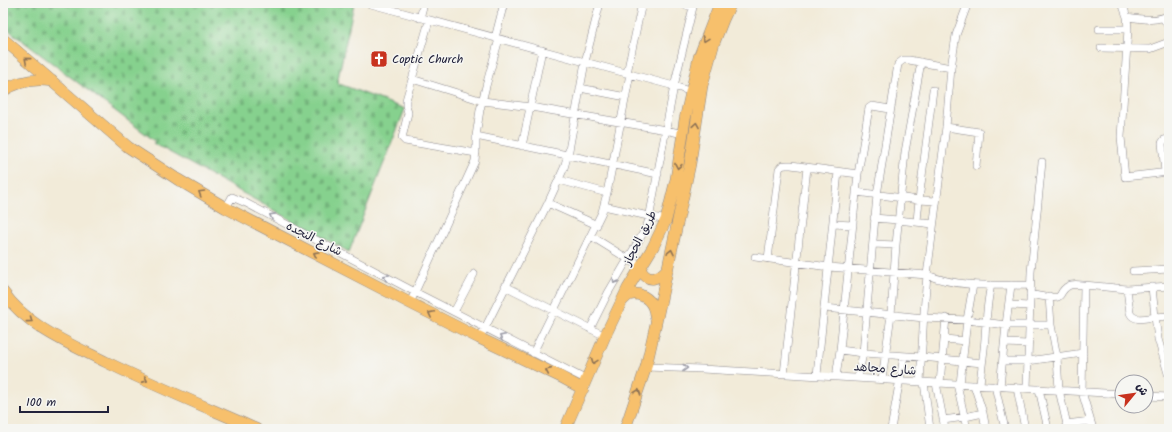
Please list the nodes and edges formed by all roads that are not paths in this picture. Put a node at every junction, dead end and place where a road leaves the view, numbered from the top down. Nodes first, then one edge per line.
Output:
1 (367, 3) edge
2 (424, 3) edge
3 (504, 3) edge
4 (600, 3) edge
5 (642, 3) edge
6 (678, 3) edge
7 (720, 3) edge
8 (731, 3) edge
9 (968, 3) edge
10 (1122, 3) edge
11 (693, 5) edge
12 (1166, 16) edge
13 (1127, 17) junction
14 (420, 18) junction
15 (429, 21) junction
16 (1169, 27) edge
17 (1099, 29) dead end
18 (1128, 29) junction
19 (497, 38) junction
20 (1169, 42) edge
21 (5, 45) edge
22 (1101, 48) dead end
23 (1127, 49) junction
24 (542, 50) junction
25 (585, 62) junction
26 (921, 62) junction
27 (951, 68) junction
28 (628, 74) junction
29 (412, 79) junction
30 (52, 81) junction
31 (674, 86) junction
32 (580, 88) junction
33 (932, 90) dead end
34 (3, 91) edge
35 (692, 92) junction
36 (626, 97) junction
37 (483, 101) junction
38 (530, 107) junction
39 (890, 109) junction
40 (575, 115) junction
41 (621, 122) junction
42 (946, 127) junction
43 (666, 130) junction
44 (683, 134) junction
45 (476, 136) junction
46 (1169, 139) edge
47 (522, 146) junction
48 (476, 153) junction
49 (1166, 153) edge
50 (568, 155) junction
51 (1042, 162) dead end
52 (613, 165) junction
53 (976, 166) dead end
54 (807, 168) junction
55 (838, 172) junction
56 (1167, 172) edge
57 (658, 174) junction
58 (858, 174) junction
59 (559, 180) junction
60 (856, 192) junction
61 (607, 193) junction
62 (877, 195) junction
63 (899, 198) junction
64 (918, 200) junction
65 (936, 201) junction
66 (548, 203) junction
67 (604, 206) junction
68 (226, 208) junction
69 (650, 216) junction
70 (874, 218) junction
71 (666, 220) junction
72 (898, 220) junction
73 (917, 221) junction
74 (833, 224) junction
75 (933, 224) junction
76 (597, 225) junction
77 (853, 225) junction
78 (591, 236) junction
79 (873, 244) junction
80 (896, 245) junction
81 (755, 257) dead end
82 (628, 259) junction
83 (768, 259) junction
84 (796, 262) junction
85 (829, 267) junction
86 (640, 268) junction
87 (668, 268) junction
88 (849, 268) junction
89 (1169, 269) edge
90 (870, 270) junction
91 (1133, 271) dead end
92 (894, 273) junction
93 (474, 274) dead end
94 (927, 275) junction
95 (973, 285) junction
96 (991, 285) junction
97 (1012, 285) junction
98 (1030, 285) junction
99 (1084, 285) junction
100 (505, 286) junction
101 (1169, 286) edge
102 (1152, 287) junction
103 (1127, 289) junction
104 (415, 292) junction
105 (1030, 294) junction
106 (4, 296) edge
107 (1049, 296) junction
108 (622, 301) junction
109 (410, 303) junction
110 (1009, 305) junction
111 (1029, 306) junction
112 (825, 308) junction
113 (554, 311) junction
114 (844, 311) junction
115 (454, 312) junction
116 (867, 312) junction
117 (892, 315) junction
118 (1169, 316) edge
119 (1155, 317) junction
120 (924, 318) junction
121 (946, 318) junction
122 (967, 320) junction
123 (986, 322) junction
124 (656, 323) junction
125 (1006, 325) junction
126 (1029, 325) junction
127 (1051, 325) junction
128 (484, 328) junction
129 (590, 329) junction
130 (605, 336) junction
131 (479, 338) junction
132 (945, 339) junction
133 (965, 341) junction
134 (1004, 343) junction
135 (1028, 344) junction
136 (840, 350) junction
137 (533, 352) junction
138 (863, 353) junction
139 (1083, 353) junction
140 (1165, 353) edge
141 (885, 355) junction
142 (904, 356) junction
143 (922, 356) junction
144 (1057, 357) junction
145 (943, 358) junction
146 (962, 361) junction
147 (1002, 361) junction
148 (1028, 361) junction
149 (982, 363) junction
150 (646, 367) junction
151 (784, 374) junction
152 (817, 376) junction
153 (836, 377) junction
154 (1169, 377) edge
155 (858, 378) junction
156 (882, 380) junction
157 (900, 381) junction
158 (922, 382) junction
159 (938, 383) junction
160 (585, 384) junction
161 (959, 384) junction
162 (977, 385) junction
163 (997, 387) junction
164 (1017, 388) junction
165 (1026, 388) junction
166 (1039, 389) junction
167 (1059, 390) junction
168 (1082, 392) junction
169 (1114, 394) edge
170 (1154, 396) edge
171 (1169, 397) edge
172 (983, 413) junction
173 (965, 417) junction
174 (943, 420) junction
175 (1090, 421) junction
176 (1067, 426) edge
177 (256, 429) edge
178 (565, 429) edge
179 (625, 429) edge
180 (891, 429) edge
181 (930, 429) edge
182 (945, 429) edge
183 (967, 429) edge
184 (986, 429) edge
185 (1005, 429) edge
186 (1025, 429) edge
187 (1048, 429) edge
188 (1093, 429) edge

1 - 14 street
2 - 14 street
3 - 19 street
4 - 25 street
5 - 28 street
6 - 11 street
7 -> 35 main road, طريق الحجاز
87 -> 8 main road
9 - 27 street
10 - 13 street
11 - 31 street
12 - 13 street
12 - 16 street
13 - 18 street
14 - 15 street
15 - 19 street
15 - 29 street
17 - 18 street
18 - 23 street
19 - 24 street
19 - 37 street
20 - 23 street
30 -> 21 main road, شارع النجده
22 - 23 street
23 - 56 street
24 - 25 street
24 - 38 street
25 - 28 street
25 - 32 street
26 - 27 street
26 - 39 street
26 - 63 street
27 - 42 street
28 - 31 street
28 - 36 street
29 - 37 street
29 - 48 street
30 - 34 main road
68 -> 30 main road, شارع النجده
31 - 35 street
31 - 43 street
32 - 36 street
32 - 40 street
33 - 64 street
35 - 44 main road, طريق الحجاز
36 - 41 street
37 - 38 street
37 - 45 street
38 - 40 street
38 - 47 street
39 - 58 street
39 - 62 street
40 - 41 street
40 - 50 street
41 - 43 street
41 - 52 street
42 - 53 street
42 - 65 street
43 - 44 street
43 - 57 street
44 -> 71 main road, طريق الحجاز
45 - 47 street
45 - 48 street
46 - 49 street
47 - 50 street
48 - 104 street
49 - 56 street
50 - 52 street
50 - 59 street
51 - 98 street
52 - 57 street
52 - 61 street
54 - 55 street
54 - 83 street
54 - 84 street
55 - 58 street
55 - 74 street
57 - 69 street
58 - 60 street
59 - 61 street
59 - 66 street
60 - 62 street
60 - 77 street
61 - 67 street
62 - 63 street
62 - 70 street
63 - 64 street
63 - 72 street
64 - 65 street
64 - 73 street
65 - 75 street
66 - 76 street
66 - 100 street
67 - 69 street
67 - 76 street
104 -> 68 street
109 -> 68 main road, شارع النجده
69 - 71 street
69 - 82 street
70 - 72 street
70 - 79 street
71 - 86 main road, طريق الحجاز
72 - 73 street
72 - 80 street
73 - 75 street
74 - 77 street
74 - 85 street
75 - 94 street
76 - 78 street
77 - 88 street
78 - 82 street
78 - 113 street
79 - 80 street
79 - 90 street
80 - 92 street
81 - 83 street
82 - 86 street
82 -> 129 street
83 - 84 street
84 - 85 street
84 - 151 street
85 - 88 street
85 - 112 street
86 - 87 main road
86 - 108 main road, طريق الحجاز
87 - 124 main road
88 - 90 street
88 - 114 street
89 - 91 street
90 - 92 street
90 - 116 street
92 - 94 street
92 - 117 street
93 - 115 street
94 - 95 street
94 - 120 street
95 - 96 street
95 - 122 street
96 - 97 street
96 - 123 street
97 - 98 street
97 - 110 street
98 - 105 street
99 - 103 street
99 - 107 street
99 - 139 street
100 - 113 street
100 - 128 street
101 - 102 street
102 - 103 street
102 - 119 street
103 - 119 street
104 - 109 street
104 - 115 street
105 - 107 street
105 - 111 street
106 -> 177 main road
107 - 127 street
108 - 124 main road
108 - 130 main road, طريق الحجاز
131 -> 109 main road, شارع النجده
110 - 111 street
110 - 125 street
111 - 126 street
112 - 114 street
112 - 152 street
113 - 129 street
113 - 137 street
114 - 116 street
114 - 136 street
115 - 128 street
116 - 117 street
116 - 138 street
117 - 120 street
117 - 141 street
118 - 119 street
119 - 140 street
120 - 121 street
120 - 143 street
121 - 122 street
121 - 132 street
122 - 123 street
122 - 133 street
123 - 125 street
123 - 149 street
124 - 150 main road
125 - 126 street
125 - 134 street
126 - 127 street
126 - 135 street
127 - 144 street
128 - 131 street
137 -> 128 street
129 - 130 street
130 -> 160 main road, طريق الحجاز
160 -> 131 main road, شارع النجده
132 - 133 street
132 - 145 street
133 - 146 street
134 - 135 street
134 - 147 street
135 - 148 street
136 - 138 street
136 - 153 street
137 - 160 street
138 - 141 street
138 - 155 street
139 - 144 street
139 - 168 street
140 - 154 street
141 - 142 street
141 - 156 street
142 - 143 street
142 - 157 street
143 - 145 street
143 - 158 street
144 - 148 street
144 - 167 street
145 - 146 street
145 - 159 street
146 - 149 street
146 - 161 street
147 - 148 street
147 - 163 street
148 - 165 street
149 - 162 street
150 -> 151 street, شارع مجاهد
179 -> 150 main road
151 - 152 street, شارع مجاهد
152 - 153 street, شارع مجاهد
153 - 155 street, شارع مجاهد
155 - 156 street, شارع مجاهد
156 - 157 street, شارع مجاهد
157 - 158 street, شارع مجاهد
157 - 180 street
158 - 159 street, شارع مجاهد
158 - 181 street
159 - 161 street, شارع مجاهد
159 - 174 street
160 - 178 main road, طريق الحجاز
161 - 162 street, شارع مجاهد
161 - 173 street
162 - 163 street, شارع مجاهد
162 - 172 street
163 - 164 street, شارع مجاهد
163 - 185 street
164 - 165 street, شارع مجاهد
164 - 186 street
165 - 166 street, شارع مجاهد
166 - 167 street, شارع مجاهد
166 - 187 street
167 - 168 street, شارع مجاهد
167 - 176 street
168 - 169 street, شارع مجاهد
168 - 175 street
170 - 171 street
172 - 173 street
172 - 184 street
173 - 174 street
173 - 183 street
174 - 182 street
175 - 176 street
175 - 188 street

